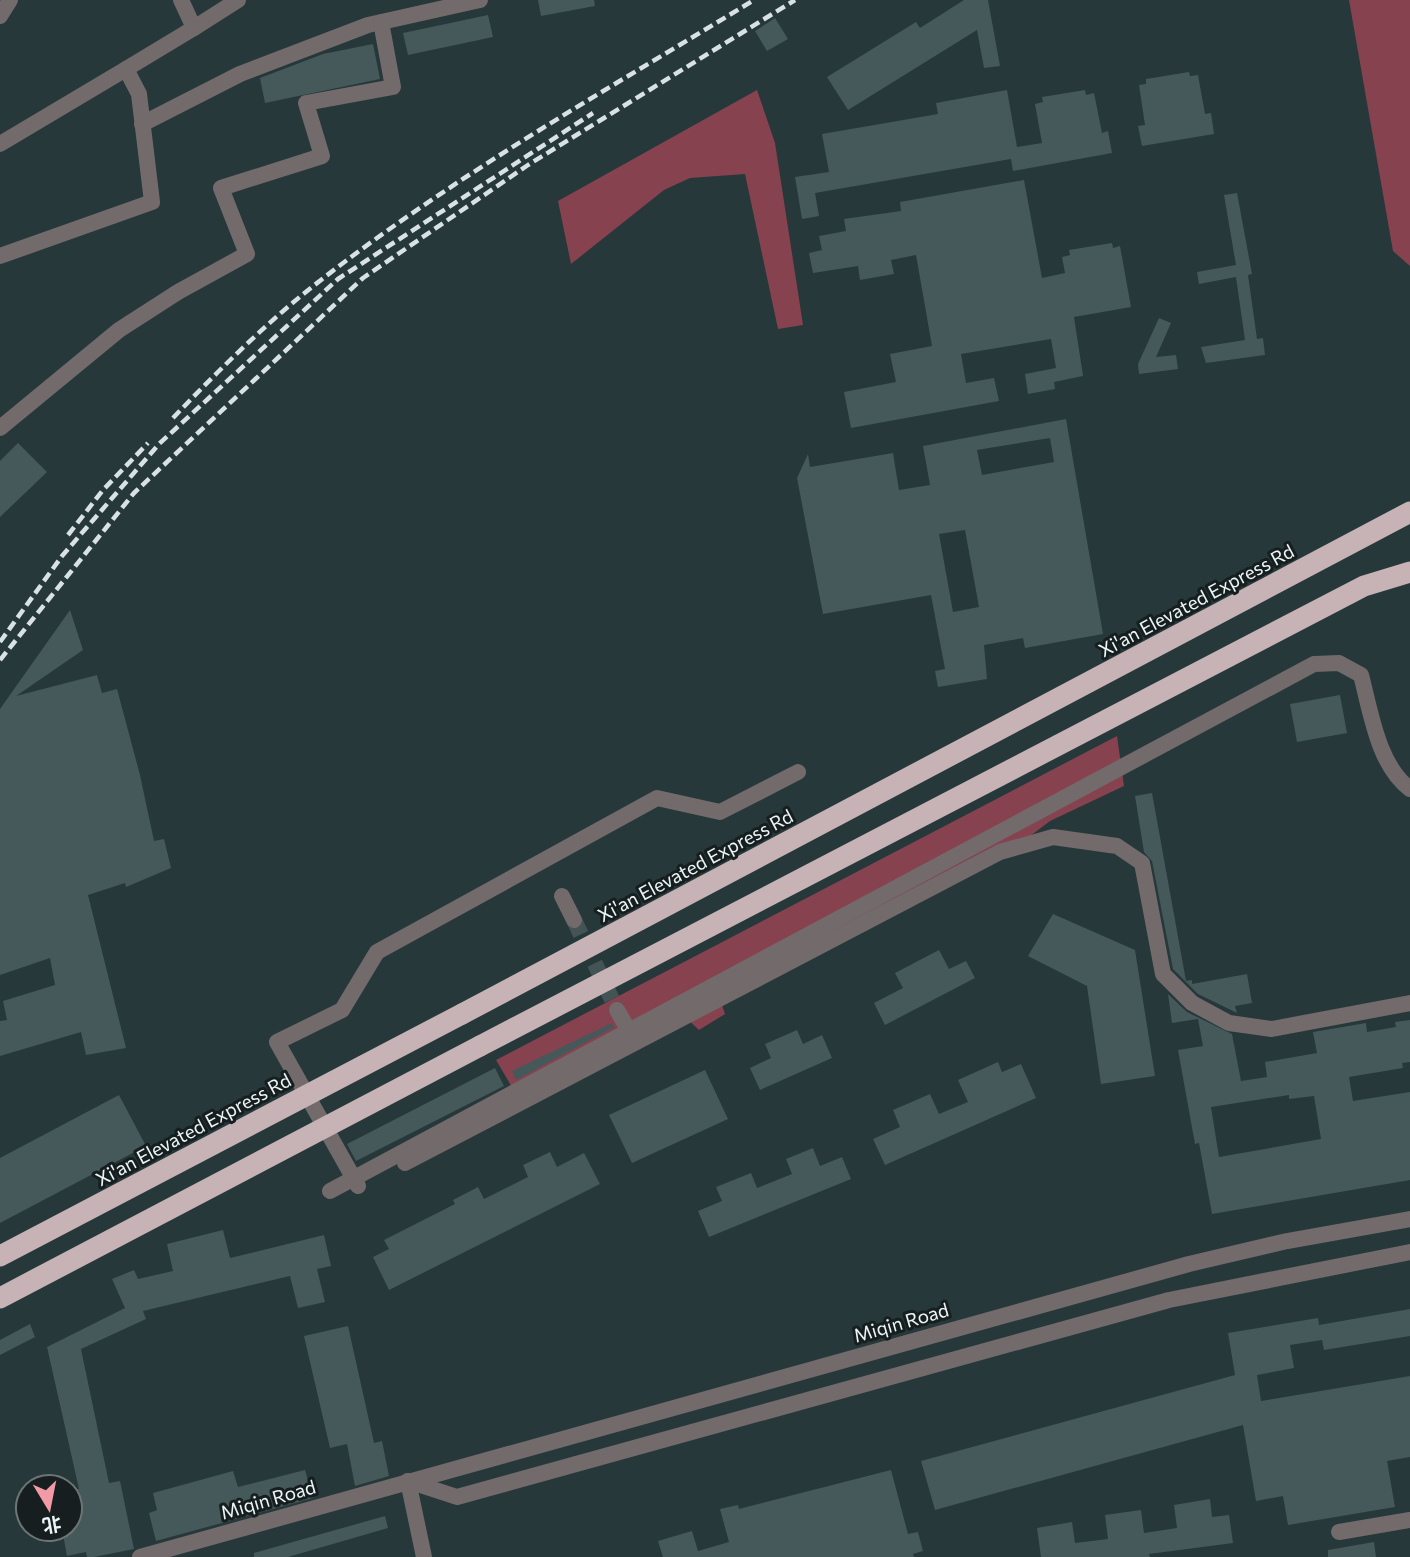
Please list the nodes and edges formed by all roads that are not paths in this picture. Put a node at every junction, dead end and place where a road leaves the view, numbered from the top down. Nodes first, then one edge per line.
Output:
1 (10, 0) edge
2 (181, 0) edge
3 (238, 0) edge
4 (480, 0) edge
5 (0, 16) edge
6 (381, 22) junction
7 (194, 28) junction
8 (126, 69) junction
9 (142, 124) junction
10 (0, 144) edge
11 (0, 256) edge
12 (0, 428) edge
13 (1410, 512) edge
14 (1410, 572) edge
15 (798, 772) dead end
16 (1410, 789) edge
17 (562, 895) dead end
18 (574, 920) tunnel mouth
19 (1410, 1003) edge
20 (617, 1010) tunnel mouth
21 (629, 1031) junction
22 (356, 1183) junction
23 (332, 1195) dead end
24 (1410, 1219) edge
25 (1410, 1252) edge
26 (0, 1256) edge
27 (0, 1298) edge
28 (568, 1436) junction
29 (575, 1464) junction
30 (408, 1481) junction
31 (1410, 1520) edge
32 (1339, 1532) dead end
33 (140, 1557) edge
34 (424, 1557) edge

1 - 5 street
2 - 7 street
3 - 7 street
4 - 6 street
6 - 9 street
6 - 12 street
7 - 8 street
8 - 9 street
8 - 10 street
9 - 11 street
13 - 26 highway, Xi'an Elevated Express Rd, bridge
14 - 27 highway, bridge
15 - 22 street
16 - 21 street
17 - 18 street
19 - 22 street
20 - 21 street
21 - 22 street
22 - 23 street
24 - 28 street, Miqin Road
25 - 29 street
28 - 29 street
28 - 30 street, Miqin Road
29 - 30 street
30 - 33 street, Miqin Road
30 - 34 street
31 - 32 street

